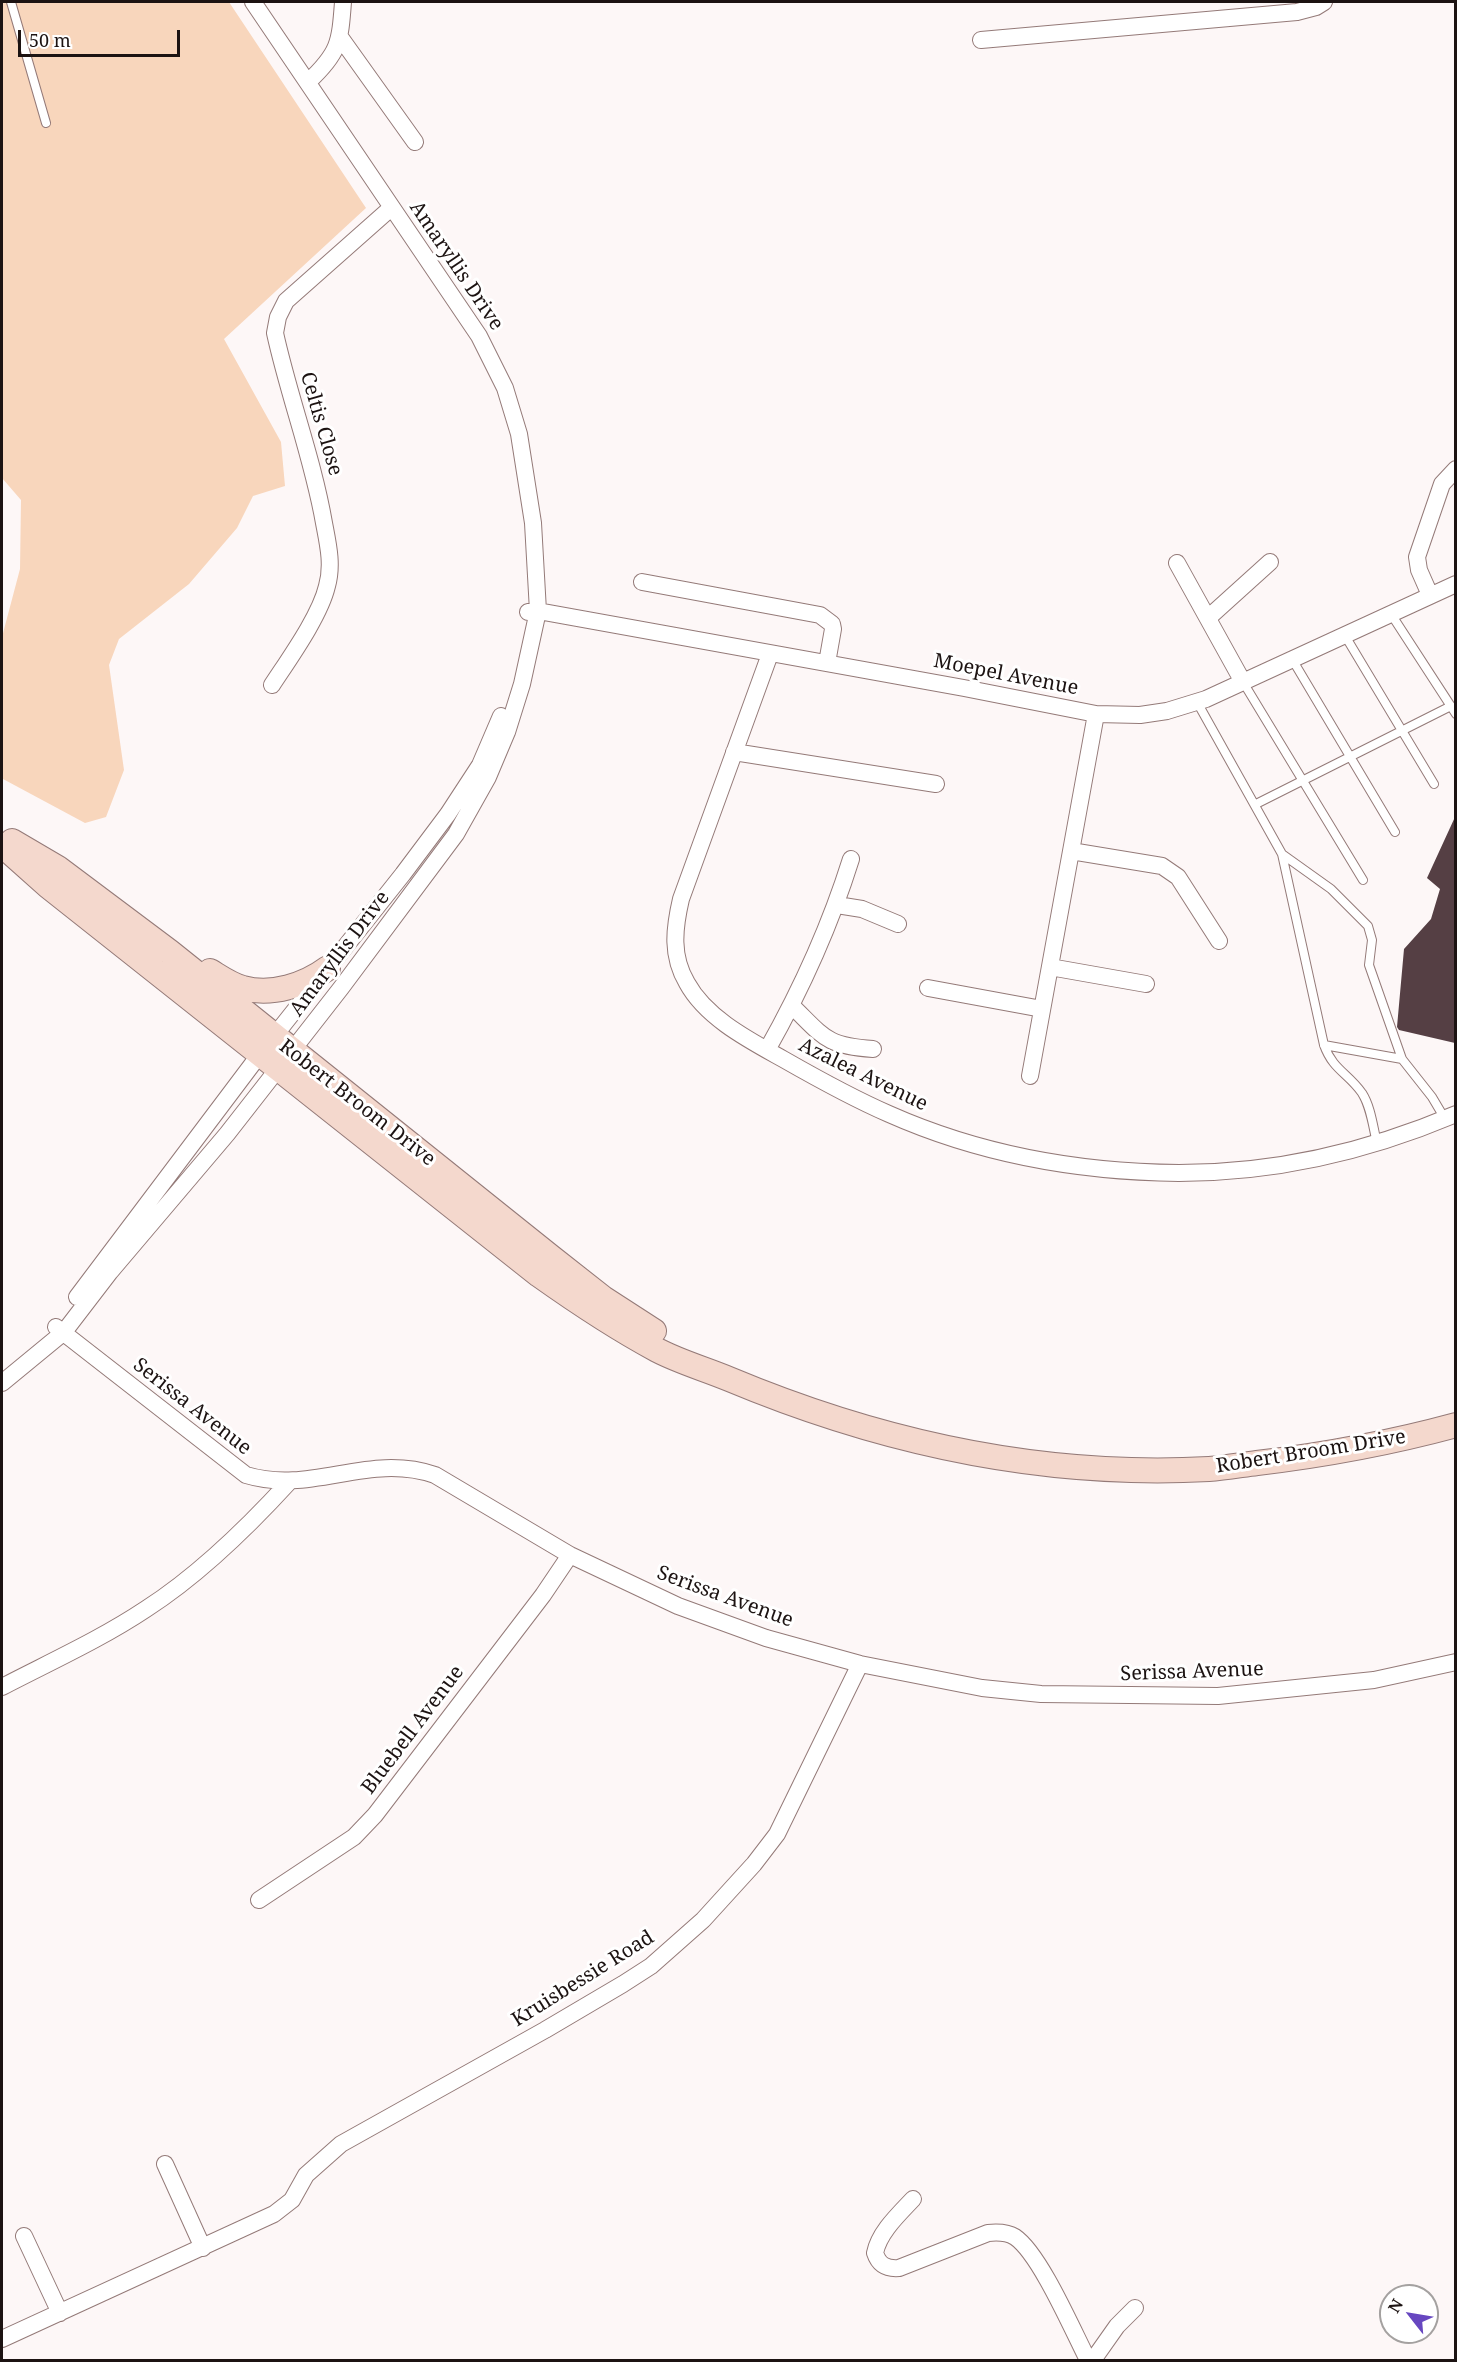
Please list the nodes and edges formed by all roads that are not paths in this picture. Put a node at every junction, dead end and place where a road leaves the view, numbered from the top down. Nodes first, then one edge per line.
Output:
1 (11, 2) edge
2 (254, 2) edge
3 (343, 2) edge
4 (1324, 2) edge
5 (340, 37) junction
6 (981, 40) dead end
7 (308, 82) junction
8 (46, 123) dead end
9 (415, 142) dead end
10 (391, 208) junction
11 (1455, 469) edge
12 (1270, 562) dead end
13 (1177, 563) dead end
14 (642, 582) dead end
15 (1455, 584) edge
16 (1430, 595) junction
17 (533, 612) junction
18 (1390, 613) junction
19 (1208, 618) junction
20 (1344, 634) junction
21 (770, 654) junction
22 (1292, 659) junction
23 (827, 663) junction
24 (1243, 682) junction
25 (272, 685) dead end
26 (1197, 702) junction
27 (1453, 710) edge
28 (1096, 714) junction
29 (1402, 731) junction
30 (734, 752) junction
31 (1351, 757) junction
32 (1302, 781) junction
33 (936, 784) dead end
34 (1434, 784) dead end
35 (1256, 804) junction
36 (1395, 832) dead end
37 (2, 837) edge
38 (2, 845) edge
39 (1071, 851) junction
40 (1282, 854) junction
41 (850, 859) dead end
42 (1363, 880) dead end
43 (837, 905) junction
44 (898, 924) dead end
45 (1219, 940) dead end
46 (170, 952) junction
47 (1050, 967) junction
48 (328, 968) junction
49 (1146, 984) dead end
50 (928, 988) dead end
51 (792, 1006) junction
52 (1042, 1009) junction
53 (1324, 1045) junction
54 (873, 1049) dead end
55 (767, 1050) junction
56 (276, 1052) junction
57 (1402, 1059) junction
58 (1030, 1076) dead end
59 (1450, 1117) edge
60 (1377, 1143) junction
61 (59, 1329) junction
62 (2, 1383) edge
63 (1455, 1425) edge
64 (289, 1482) junction
65 (570, 1555) junction
66 (1455, 1662) edge
67 (860, 1664) junction
68 (2, 1687) edge
69 (259, 1900) dead end
70 (165, 2164) dead end
71 (913, 2199) dead end
72 (24, 2235) dead end
73 (202, 2248) junction
74 (1136, 2308) dead end
75 (60, 2313) junction
76 (2, 2339) edge
77 (1088, 2361) edge
78 (1093, 2361) edge

1 - 8 lane
2 - 7 street, Amaryllis Drive
3 - 5 street
4 - 6 street
5 - 7 street
5 - 9 street
7 - 10 street, Amaryllis Drive
10 - 17 street, Amaryllis Drive
10 - 25 street, Celtis Close
11 - 16 street
12 - 19 street
13 - 19 street
14 - 23 street
15 - 16 street, Moepel Avenue
16 - 18 street, Moepel Avenue
17 - 21 street, Moepel Avenue
17 - 48 street, Amaryllis Drive
17 - 56 street, Amaryllis Drive
18 - 20 street, Moepel Avenue
18 - 27 lane
19 - 24 street
20 - 22 street, Moepel Avenue
20 - 29 lane
21 - 23 street, Moepel Avenue
21 - 30 street, Azalea Avenue
22 - 24 street, Moepel Avenue
22 - 31 lane
23 - 28 street, Moepel Avenue
24 - 26 street, Moepel Avenue
24 - 32 lane
26 - 28 street, Moepel Avenue
26 - 35 lane
27 - 29 lane
28 - 39 street
29 - 31 lane
29 - 34 lane
30 - 33 street
30 - 55 street, Azalea Avenue
31 - 32 lane
31 - 36 lane
32 - 35 lane
32 - 42 lane
35 - 40 lane
37 - 46 street, Robert Broom Drive
38 - 56 street, Robert Broom Drive
39 - 45 street
39 - 47 street
40 - 53 lane
40 - 57 lane
41 - 43 street
43 - 44 street
43 - 51 street
46 - 48 street
46 - 56 street, Robert Broom Drive
47 - 49 street
47 - 52 street
48 - 56 street, Amaryllis Drive
50 - 52 street
51 - 54 street
51 - 55 street
52 - 58 street
53 - 57 lane
53 - 60 lane
55 - 60 street, Azalea Avenue
56 - 61 street, Amaryllis Drive
56 - 61 street, Amaryllis Drive
56 - 63 street, Robert Broom Drive
57 - 59 lane
59 - 60 street, Azalea Avenue
61 - 62 street, Amaryllis Drive
61 - 64 street, Serissa Avenue
64 - 65 street, Serissa Avenue
64 - 68 street
65 - 67 street, Serissa Avenue
65 - 69 street, Bluebell Avenue
66 - 67 street, Serissa Avenue
67 - 73 street, Kruisbessie Road
70 - 73 street
71 - 77 street
72 - 75 street
73 - 75 street, Kruisbessie Road
74 - 78 street
75 - 76 street, Kruisbessie Road

